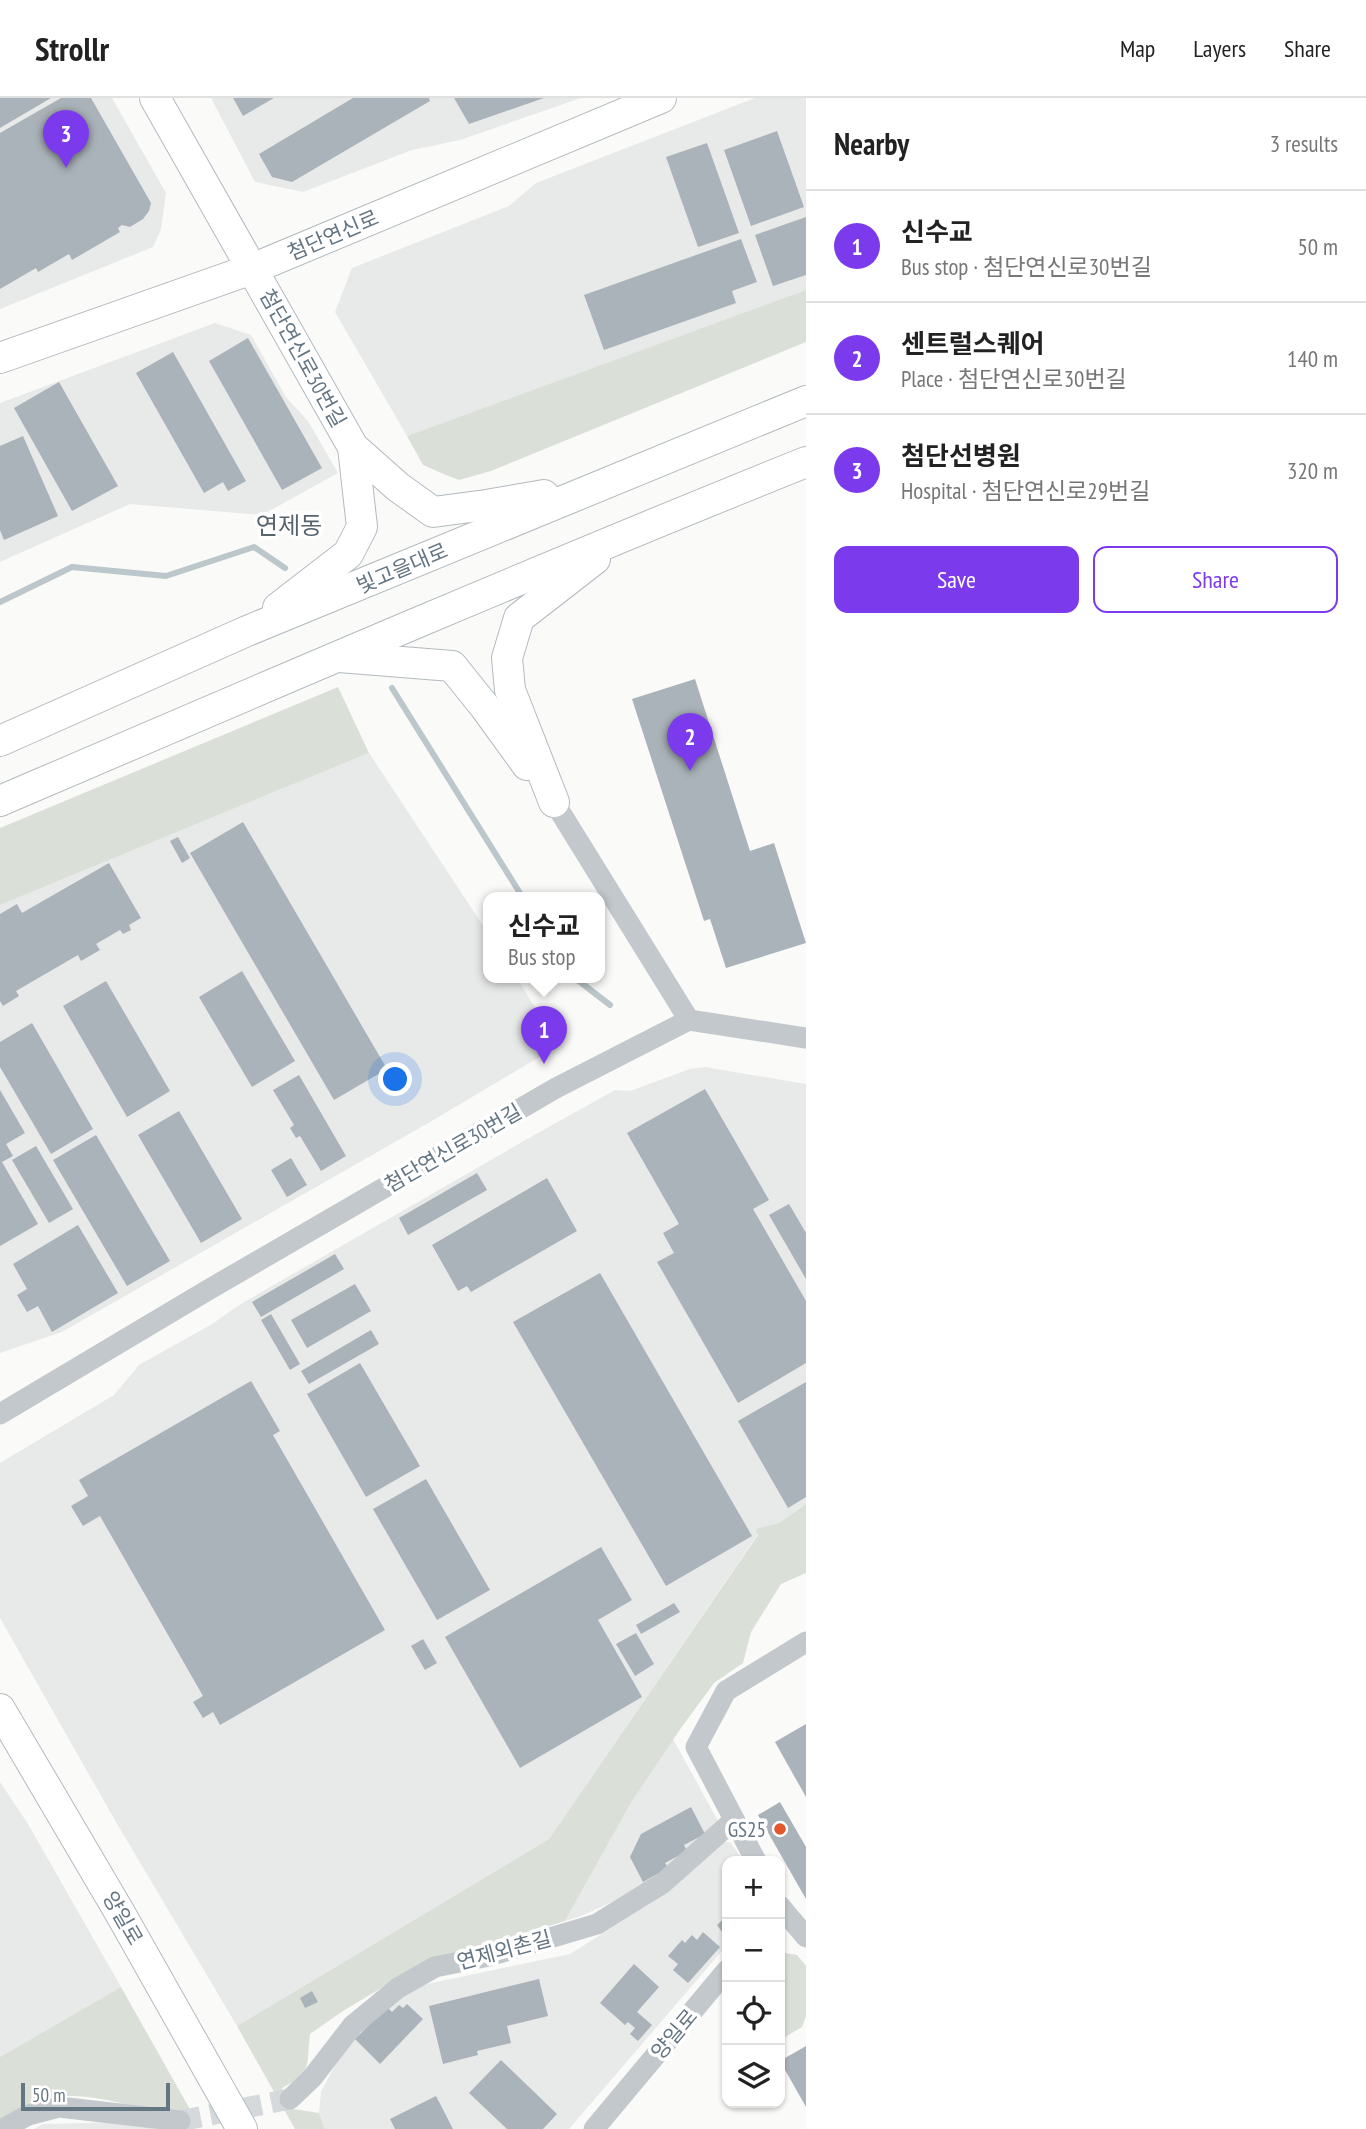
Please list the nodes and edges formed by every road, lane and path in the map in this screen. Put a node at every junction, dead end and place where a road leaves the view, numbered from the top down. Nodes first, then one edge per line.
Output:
1 (155, 98) edge
2 (661, 98) edge
3 (253, 269) junction
4 (0, 358) edge
5 (806, 401) edge
6 (353, 447) junction
7 (806, 462) edge
8 (603, 483) junction
9 (627, 534) junction
10 (247, 631) junction
11 (336, 656) junction
12 (0, 741) edge
13 (0, 801) edge
14 (554, 802) junction
15 (689, 1020) junction
16 (806, 1038) edge
17 (0, 1414) edge
18 (806, 1642) edge
19 (0, 1709) edge
20 (734, 1820) junction
21 (753, 1856) edge
22 (785, 1913) edge
23 (806, 1937) edge
24 (722, 1976) edge
25 (290, 2099) tunnel mouth
26 (180, 2121) tunnel mouth
27 (3, 2129) edge
28 (242, 2129) edge
29 (594, 2129) edge

1 - 3 street, 첨단연신로30번길
2 - 3 street, 첨단연신로
3 - 4 street, 첨단연신로
3 - 6 street, 첨단연신로30번길
5 - 8 street, 빛고을대로
6 - 8 street
6 - 10 street
7 - 9 street
8 - 10 street, 빛고을대로
9 - 11 street
9 - 14 street
10 - 12 street, 빛고을대로
11 - 13 street
11 - 14 street
14 - 15 street
15 - 16 street
15 - 17 street, 첨단연신로30번길
18 - 20 street
19 - 28 street, 양일로
20 - 21 street
20 - 25 street, 연제외촌길
22 - 23 street
24 - 29 street, 양일로
26 - 27 street

